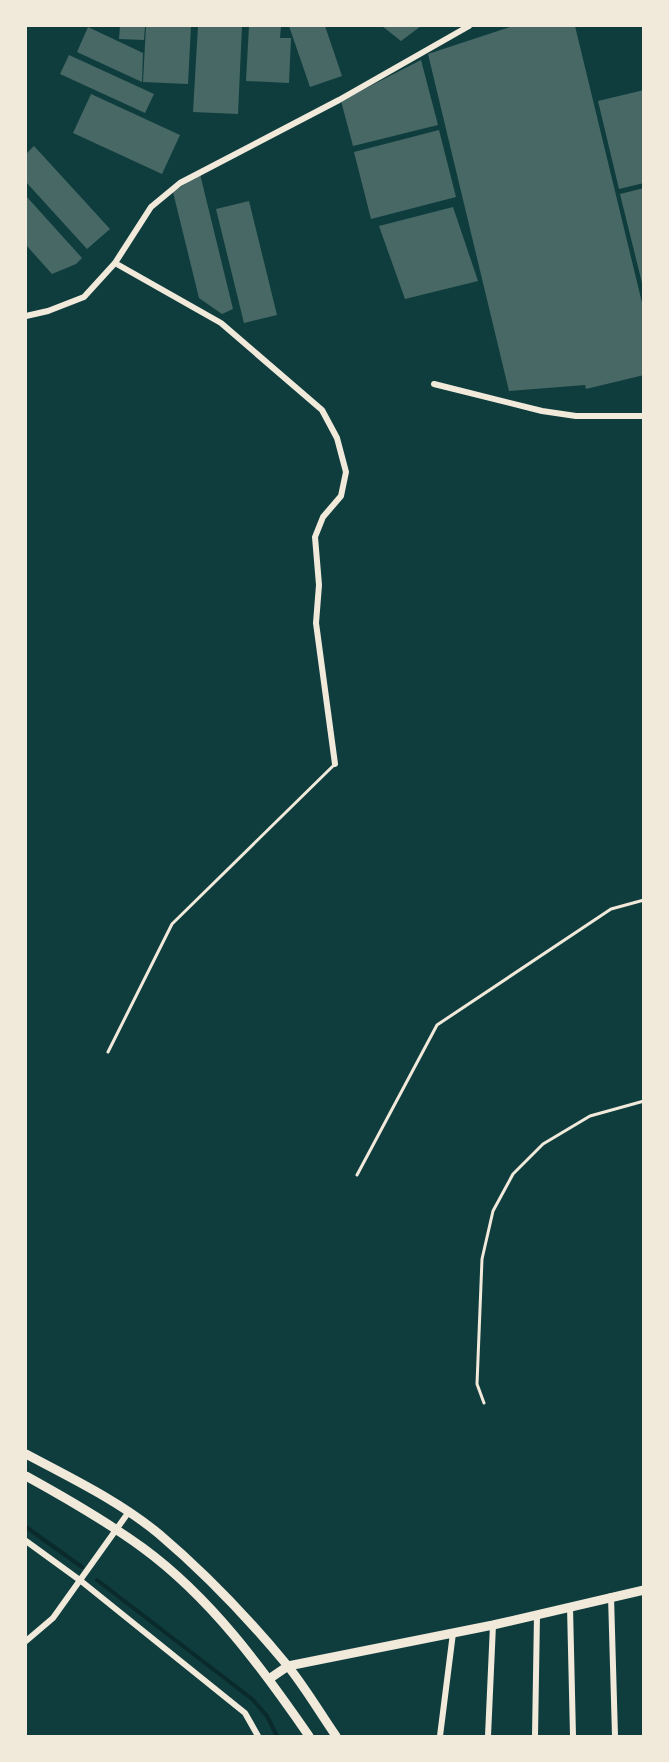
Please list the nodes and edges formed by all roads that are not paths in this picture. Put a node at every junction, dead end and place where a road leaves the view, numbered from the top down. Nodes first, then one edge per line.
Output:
1 (469, 26) edge
2 (115, 264) junction
3 (26, 316) edge
4 (434, 384) dead end
5 (644, 416) edge
6 (335, 764) joint
7 (644, 900) edge
8 (108, 1052) dead end
9 (644, 1101) edge
10 (357, 1175) dead end
11 (484, 1403) dead end
12 (26, 1454) edge
13 (26, 1476) edge
14 (128, 1513) junction
15 (117, 1530) junction
16 (26, 1541) edge
17 (81, 1581) junction
18 (644, 1590) edge
19 (611, 1596) junction
20 (570, 1607) junction
21 (537, 1615) junction
22 (493, 1625) junction
23 (453, 1634) junction
24 (26, 1641) edge
25 (288, 1666) junction
26 (269, 1678) junction
27 (258, 1737) edge
28 (309, 1737) edge
29 (336, 1737) edge
30 (440, 1737) edge
31 (488, 1737) edge
32 (535, 1737) edge
33 (573, 1737) edge
34 (615, 1737) edge

1 - 2 street
2 - 3 street
2 - 6 street
4 - 5 street
6 - 8 lane
7 - 10 lane
9 - 11 lane
12 - 14 main road
13 - 15 main road
14 - 15 street
14 - 25 main road
15 - 17 street
15 - 26 main road
16 - 17 street
17 - 24 street
17 - 27 street
18 - 19 main road
19 - 20 main road
19 - 34 street
20 - 21 main road
20 - 33 street
21 - 22 main road
21 - 32 street
22 - 23 main road
22 - 31 street
23 - 25 main road
23 - 30 street
25 - 26 main road
25 - 29 main road
26 - 28 main road

